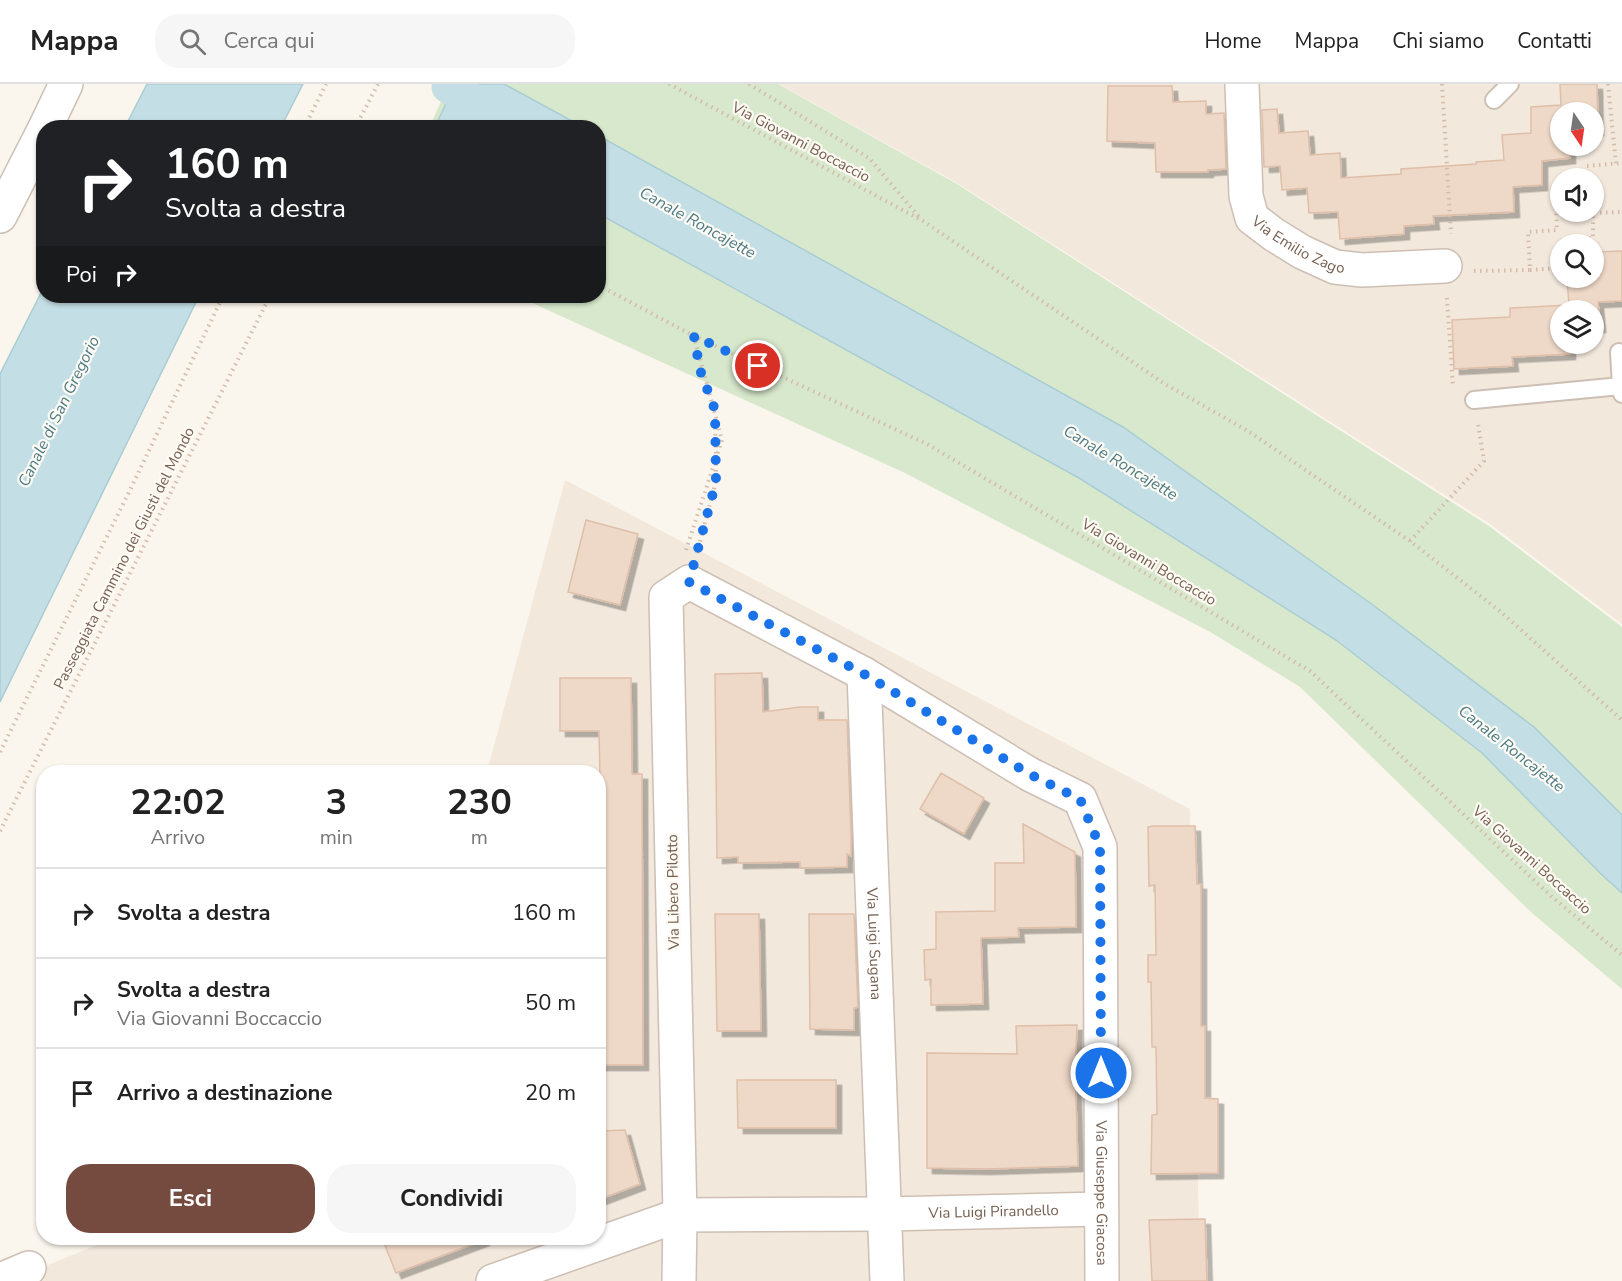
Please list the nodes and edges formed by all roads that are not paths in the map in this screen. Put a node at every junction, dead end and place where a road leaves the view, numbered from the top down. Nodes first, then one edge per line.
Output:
1 (66, 84) edge
2 (1242, 84) edge
3 (1510, 84) edge
4 (1494, 100) dead end
5 (48, 120) edge
6 (36, 145) edge
7 (0, 216) edge
8 (1448, 270) road end
9 (1619, 352) dead end
10 (1622, 390) edge
11 (1474, 400) road end
12 (689, 582) joint
13 (864, 674) junction
14 (1101, 1209) junction
15 (885, 1214) junction
16 (680, 1215) junction
17 (606, 1241) edge
18 (595, 1245) edge
19 (493, 1281) edge
20 (679, 1281) edge
21 (887, 1281) edge
22 (1102, 1281) edge

1 - 5 street
2 - 8 street, Via Emilio Zago
3 - 4 lane
6 - 7 street
9 - 10 lane
10 - 11 lane
12 - 13 street, Via Giuseppe Giacosa
12 - 16 street, Via Libero Pilotto
13 - 14 street, Via Giuseppe Giacosa
13 - 15 street, Via Luigi Sugana
14 - 15 street, Via Luigi Pirandello
14 - 22 street, Via Giuseppe Giacosa
15 - 16 street, Via Luigi Pirandello
15 - 21 street
16 - 17 street, Via Luigi Pirandello
16 - 20 street
18 - 19 street, Via Luigi Pirandello

